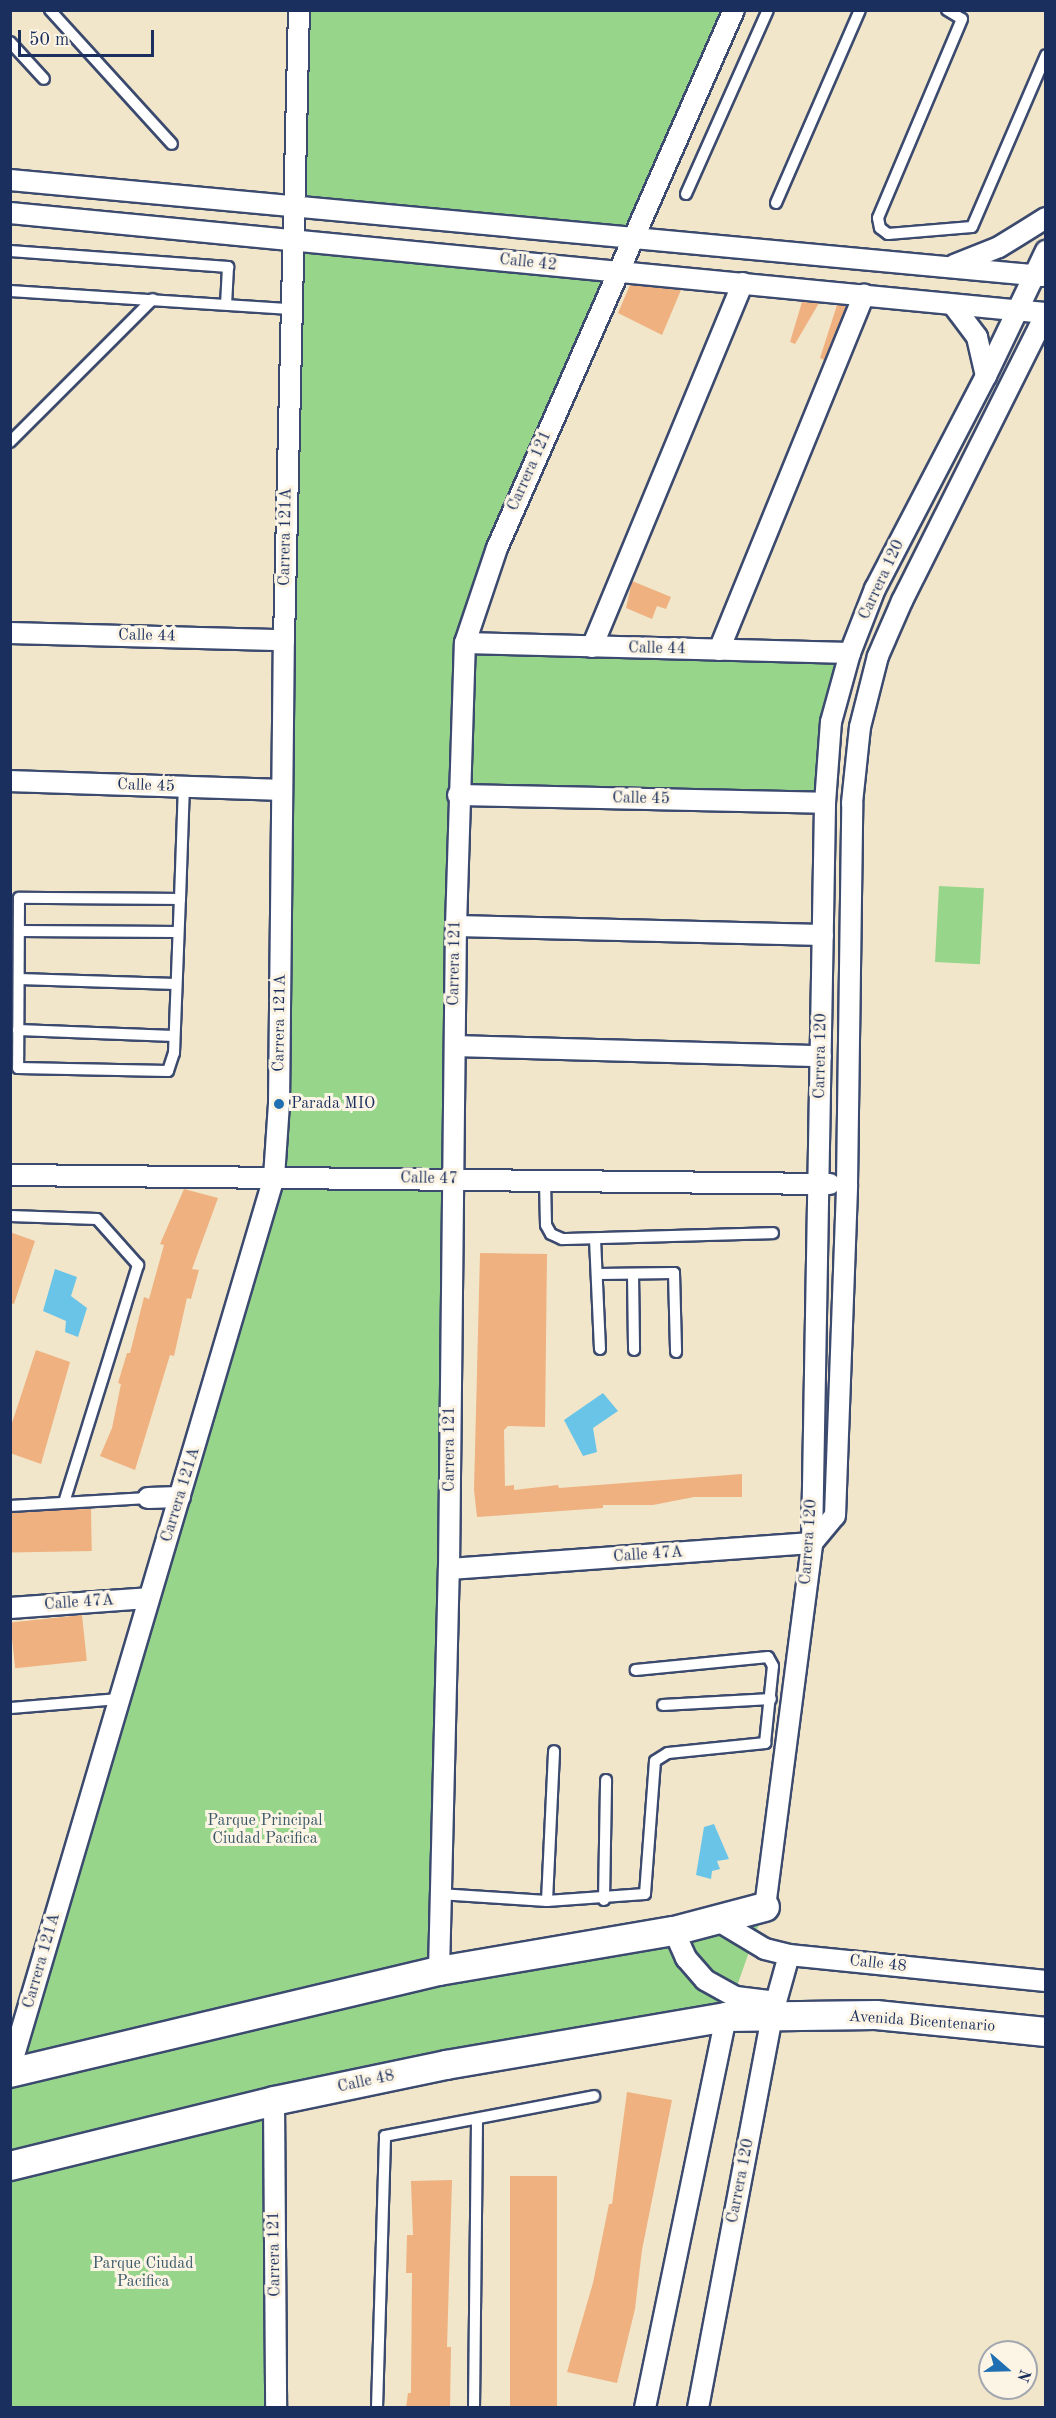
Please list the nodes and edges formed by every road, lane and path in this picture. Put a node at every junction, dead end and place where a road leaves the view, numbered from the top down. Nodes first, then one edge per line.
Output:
1 (50, 10) edge
2 (299, 10) edge
3 (734, 10) edge
4 (768, 10) edge
5 (860, 10) edge
6 (947, 10) edge
7 (10, 42) edge
8 (1046, 55) edge
9 (44, 79) dead end
10 (172, 144) dead end
11 (10, 180) edge
12 (686, 194) dead end
13 (776, 203) dead end
14 (293, 209) junction
15 (10, 213) edge
16 (1046, 218) edge
17 (634, 236) junction
18 (292, 239) junction
19 (1046, 250) edge
20 (10, 251) edge
21 (952, 266) junction
22 (618, 272) junction
23 (1039, 275) edge
24 (743, 283) junction
25 (10, 291) edge
26 (864, 294) junction
27 (153, 299) junction
28 (226, 304) junction
29 (953, 305) junction
30 (290, 309) junction
31 (1015, 311) junction
32 (1045, 313) edge
33 (986, 376) junction
34 (10, 442) edge
35 (10, 633) edge
36 (284, 640) junction
37 (465, 643) junction
38 (592, 647) junction
39 (719, 650) junction
40 (850, 653) junction
41 (10, 781) edge
42 (184, 787) junction
43 (282, 790) junction
44 (458, 795) junction
45 (825, 803) junction
46 (180, 899) junction
47 (456, 926) junction
48 (19, 931) junction
49 (178, 932) junction
50 (823, 935) junction
51 (19, 979) junction
52 (177, 984) junction
53 (18, 1030) junction
54 (174, 1036) junction
55 (455, 1046) junction
56 (821, 1056) junction
57 (10, 1175) edge
58 (274, 1177) junction
59 (451, 1179) junction
60 (545, 1181) junction
61 (819, 1184) junction
62 (847, 1184) junction
63 (10, 1216) edge
64 (773, 1233) dead end
65 (596, 1239) junction
66 (599, 1274) junction
67 (633, 1274) junction
68 (600, 1348) dead end
69 (634, 1350) dead end
70 (676, 1352) dead end
71 (180, 1497) junction
72 (148, 1498) joint
73 (64, 1502) junction
74 (10, 1506) edge
75 (812, 1543) junction
76 (449, 1569) junction
77 (148, 1598) junction
78 (10, 1608) edge
79 (636, 1670) dead end
80 (120, 1699) junction
81 (771, 1699) junction
82 (663, 1705) dead end
83 (10, 1708) edge
84 (554, 1751) dead end
85 (606, 1780) dead end
86 (439, 1894) junction
87 (604, 1900) junction
88 (547, 1901) junction
89 (765, 1907) joint
90 (720, 1922) junction
91 (674, 1931) junction
92 (789, 1956) junction
93 (439, 1971) junction
94 (1046, 1981) edge
95 (773, 2009) junction
96 (726, 2017) junction
97 (1046, 2032) edge
98 (10, 2071) edge
99 (594, 2096) dead end
100 (273, 2101) junction
101 (477, 2121) junction
102 (10, 2166) edge
103 (276, 2408) edge
104 (377, 2408) edge
105 (474, 2408) edge
106 (645, 2408) edge
107 (698, 2408) edge

1 - 10 lane
2 - 14 street, Carrera 121A
3 - 17 street, Carrera 121
4 - 12 lane
5 - 13 lane
6 - 8 lane
7 - 9 lane
11 - 14 street
14 - 17 street
14 - 18 street, Carrera 121A
15 - 18 street, Calle 42
16 - 21 street
17 - 21 street
17 - 22 street, Carrera 121
18 - 22 street, Calle 42
18 - 30 street, Carrera 121A
19 - 23 street, Carrera 120
20 - 28 lane
21 - 23 street
22 - 24 street, Calle 42
22 - 37 street, Carrera 121
23 - 31 street, Carrera 120
24 - 26 street, Calle 42
24 - 38 street
25 - 27 lane
26 - 29 street, Calle 42
26 - 39 street
27 - 28 lane
27 - 34 lane
28 - 30 lane
29 - 31 street, Calle 42
29 - 33 street
30 - 36 street, Carrera 121A
31 - 32 street, Calle 42
31 - 33 street, Carrera 120
32 - 62 street, Carrera 120
33 - 40 street, Carrera 120
35 - 36 street, Calle 44
36 - 43 street, Carrera 121A
37 - 38 street, Calle 44
37 - 44 street, Carrera 121
38 - 39 street, Calle 44
39 - 40 street, Calle 44
40 - 45 street, Carrera 120
41 - 42 street, Calle 45
42 - 43 street, Calle 45
42 - 46 lane
43 - 58 street, Carrera 121A
44 - 45 street, Calle 45
44 - 47 street, Carrera 121
45 - 50 street, Carrera 120
46 - 48 lane
46 - 49 lane
47 - 50 street
47 - 55 street, Carrera 121
48 - 49 lane
48 - 51 lane
49 - 52 lane
50 - 56 street, Carrera 120
51 - 52 lane
51 - 53 lane
52 - 54 lane
53 - 54 lane
53 - 54 lane
55 - 56 street
55 - 59 street, Carrera 121
56 - 61 street, Carrera 120
57 - 58 street, Calle 47
58 - 59 street, Calle 47
58 - 71 street, Carrera 121A
59 - 60 street, Calle 47
59 - 76 street, Carrera 121
60 - 61 street, Calle 47
60 - 65 lane
61 - 62 street, Calle 47
61 - 75 street, Carrera 120
62 - 75 street, Carrera 120
63 - 73 lane
64 - 65 lane
65 - 66 lane
66 - 67 lane
66 - 68 lane
67 - 69 lane
67 - 70 lane
71 - 72 street
71 - 77 street, Carrera 121A
72 - 73 lane
73 - 74 lane
75 - 76 street, Calle 47A
75 - 89 street, Carrera 120
76 - 86 street, Carrera 121
77 - 78 street, Calle 47A
77 - 80 street, Carrera 121A
79 - 81 lane
80 - 83 lane
80 - 98 street, Carrera 121A
81 - 82 lane
81 - 87 lane
84 - 88 lane
85 - 87 lane
86 - 88 lane
86 - 93 street, Carrera 121
87 - 88 lane
89 - 90 main road
90 - 91 main road
90 - 92 street, Calle 48
91 - 93 main road
91 - 95 street
92 - 94 street, Calle 48
92 - 95 street, Carrera 120
93 - 98 main road
95 - 96 main road, Avenida Bicentenario
95 - 97 main road, Avenida Bicentenario
95 - 107 street, Carrera 120
96 - 100 main road, Calle 48
96 - 106 street
99 - 101 lane
100 - 102 main road, Calle 48
100 - 103 street, Carrera 121
101 - 104 lane
101 - 105 lane

